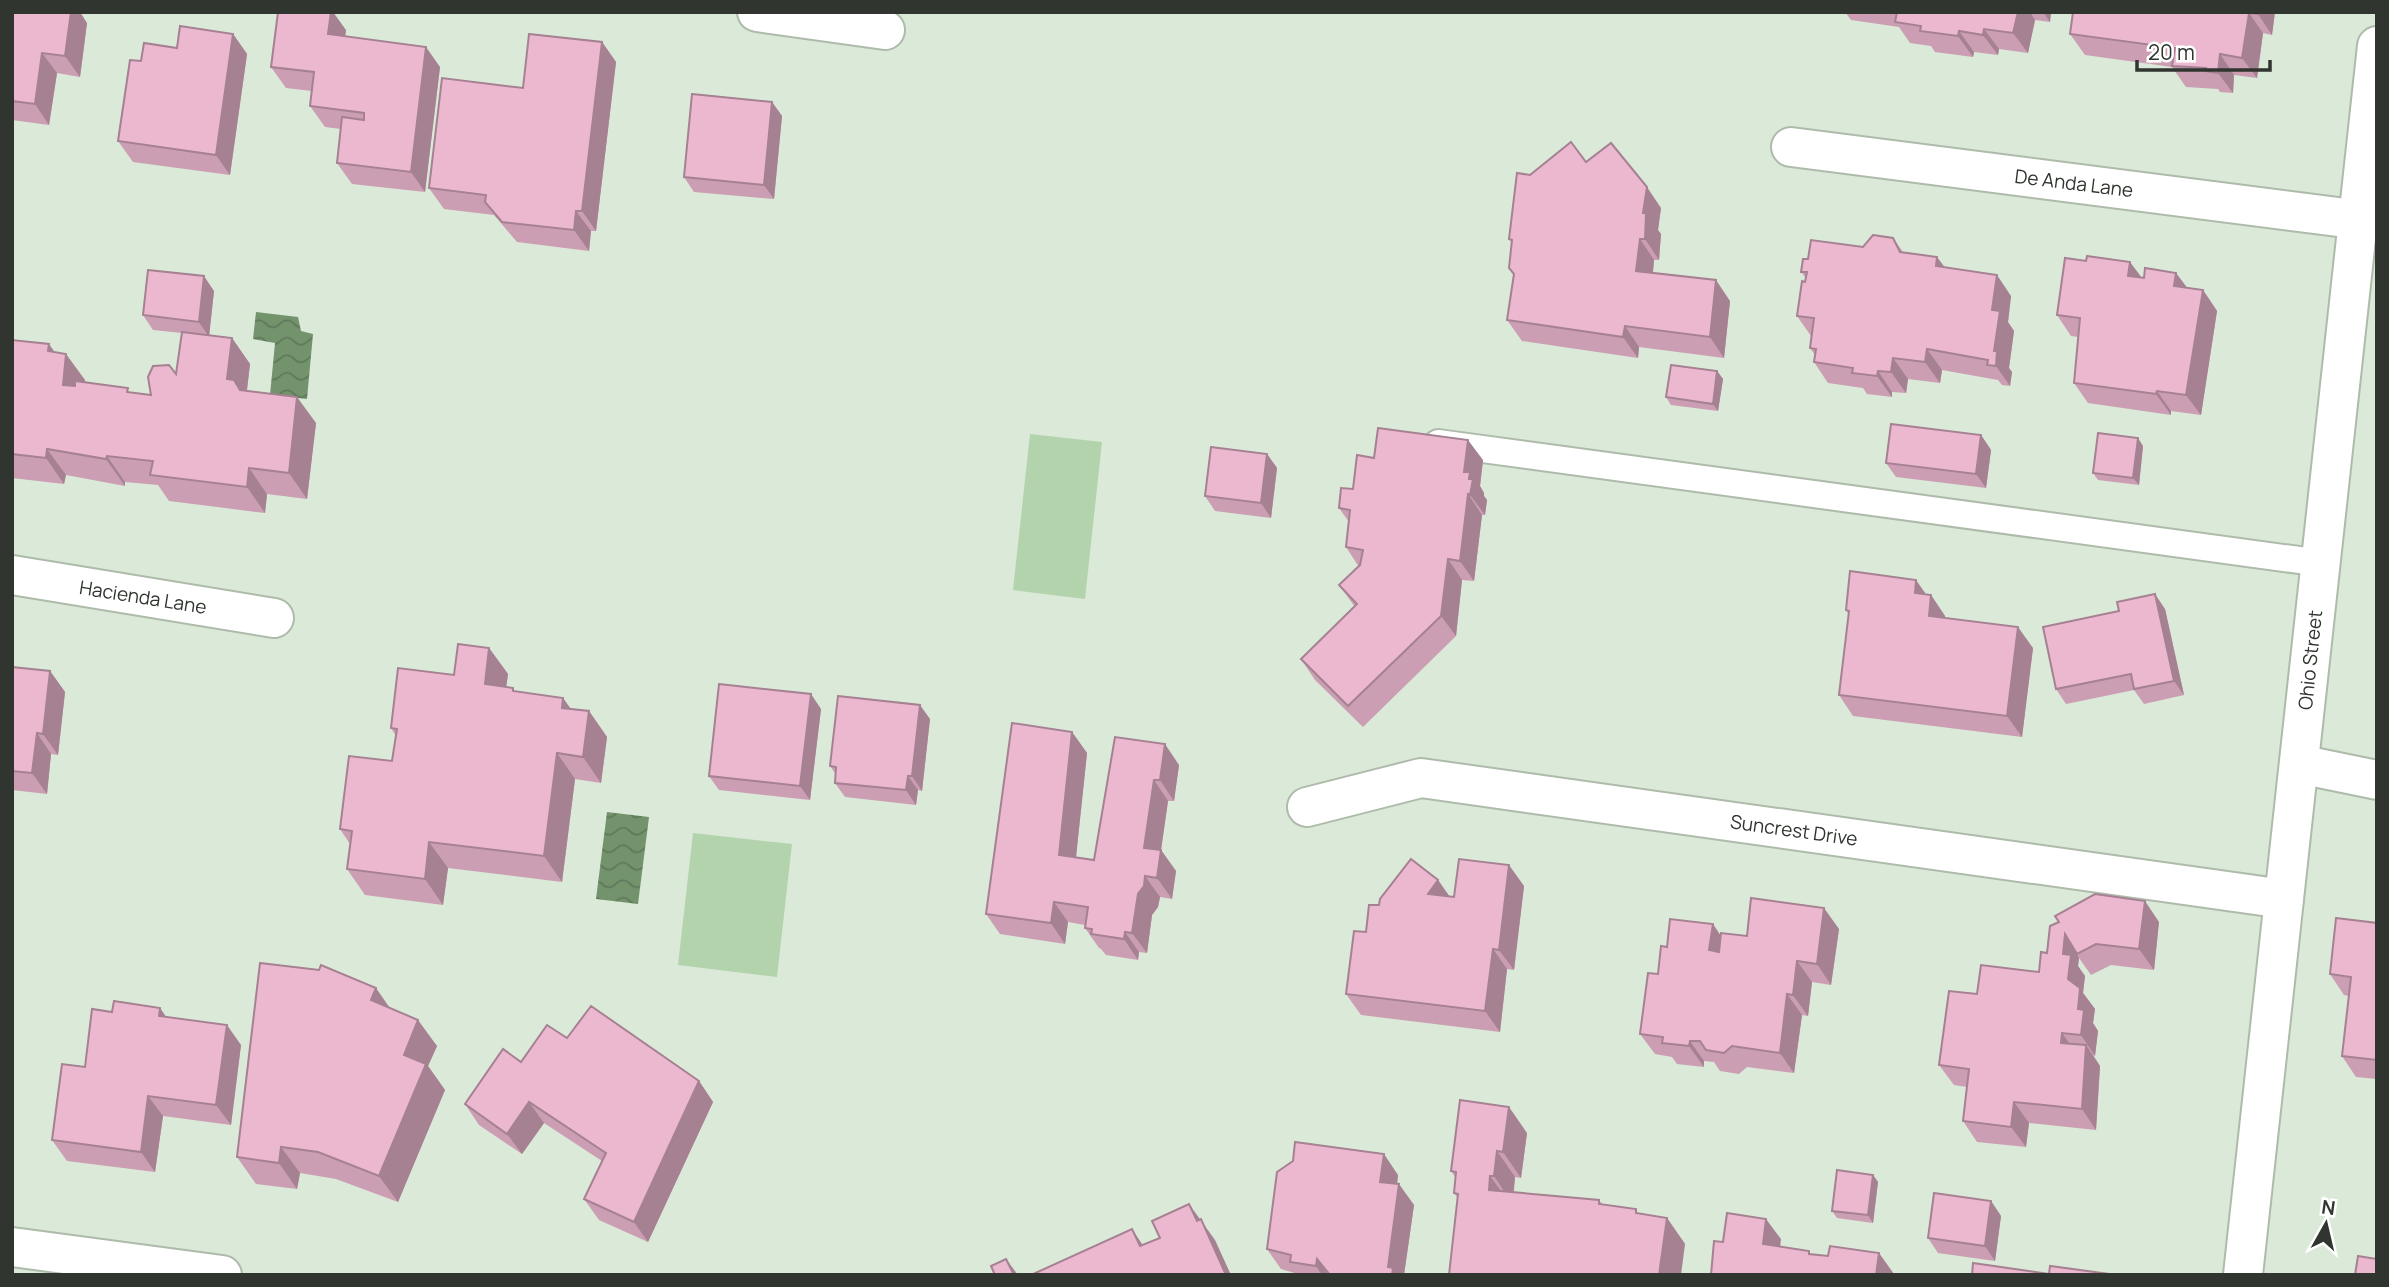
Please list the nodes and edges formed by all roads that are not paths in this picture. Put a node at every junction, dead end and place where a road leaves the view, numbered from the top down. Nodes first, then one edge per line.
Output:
1 (757, 12) edge
2 (885, 30) dead end
3 (2377, 46) edge
4 (1791, 147) dead end
5 (2367, 221) edge
6 (1415, 440) edge
7 (2321, 563) junction
8 (12, 575) edge
9 (274, 618) dead end
10 (2299, 764) junction
11 (2377, 780) edge
12 (1307, 807) dead end
13 (2284, 899) junction
14 (12, 1247) edge
15 (222, 1275) edge
16 (2244, 1275) edge

1 - 2 street
3 - 5 street, Ohio Street
4 - 5 street, De Anda Lane
5 - 7 street, Ohio Street
6 - 7 lane
7 - 10 street, Ohio Street
8 - 9 street, Hacienda Lane
10 - 11 street
10 - 13 street, Ohio Street
12 - 13 street, Suncrest Drive
13 - 16 street, Ohio Street
14 - 15 street

